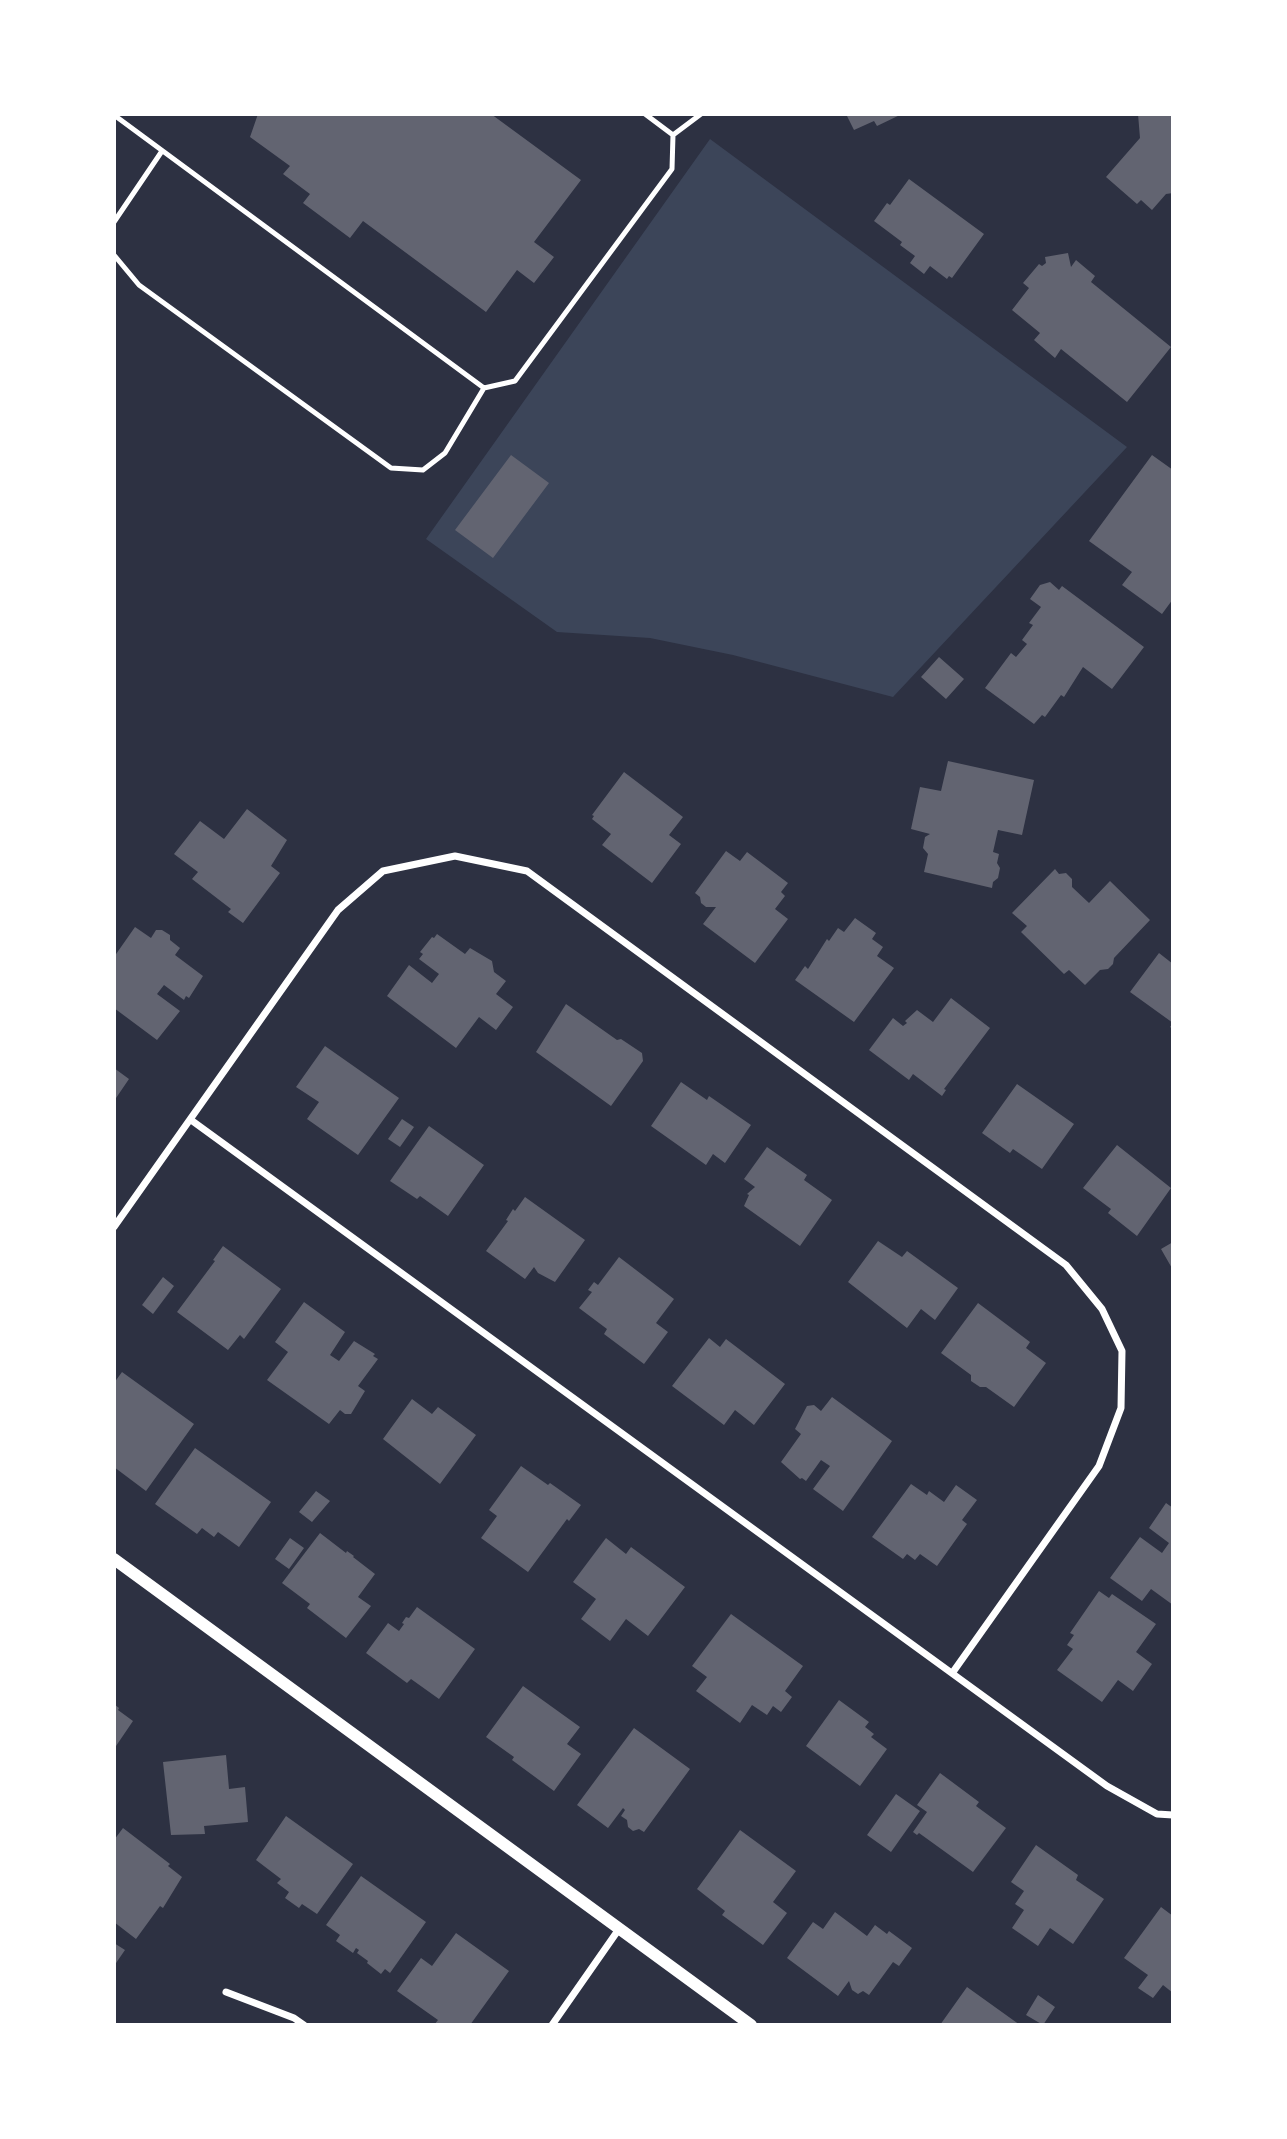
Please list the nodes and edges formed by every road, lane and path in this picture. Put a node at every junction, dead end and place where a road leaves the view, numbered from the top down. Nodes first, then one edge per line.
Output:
1 (645, 114) edge
2 (701, 114) edge
3 (114, 115) edge
4 (673, 135) junction
5 (162, 151) junction
6 (114, 222) edge
7 (114, 256) edge
8 (484, 388) junction
9 (191, 1120) junction
10 (114, 1227) edge
11 (114, 1559) edge
12 (953, 1672) junction
13 (1173, 1815) edge
14 (619, 1929) junction
15 (226, 1992) dead end
16 (304, 2025) edge
17 (552, 2025) edge
18 (751, 2025) edge

1 - 4 lane
2 - 4 lane
3 - 5 lane
4 - 8 lane
5 - 6 lane
5 - 8 lane
7 - 8 lane
9 - 10 street
9 - 12 street
9 - 12 street
11 - 14 street
12 - 13 street
14 - 17 street
14 - 18 street
15 - 16 street

